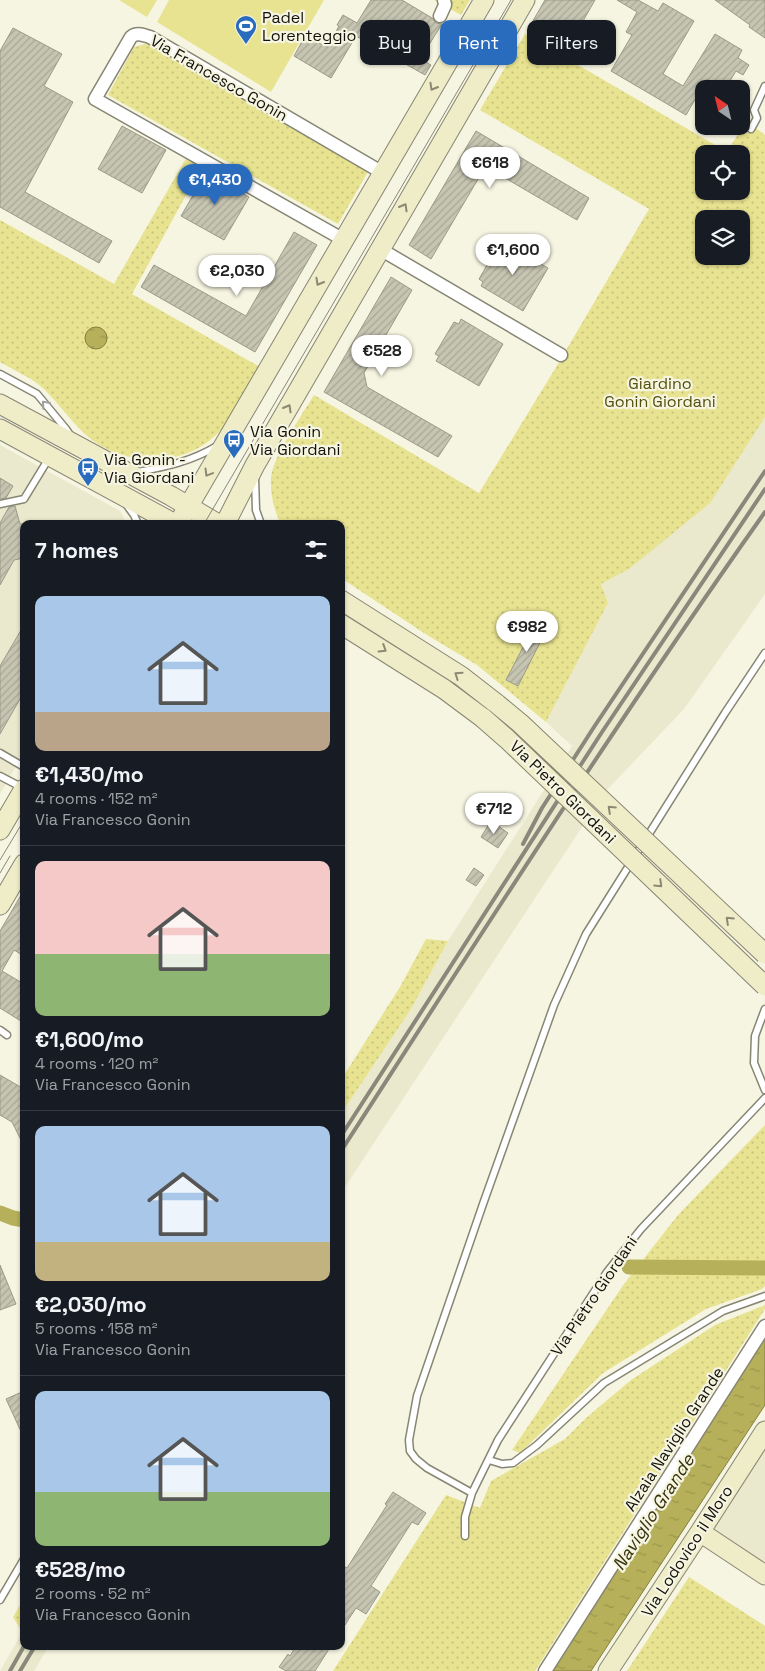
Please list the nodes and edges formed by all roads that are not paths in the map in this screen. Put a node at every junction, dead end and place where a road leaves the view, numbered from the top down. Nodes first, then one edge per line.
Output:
1 (444, 0) edge
2 (484, 0) edge
3 (525, 0) edge
4 (440, 16) dead end
5 (765, 86) edge
6 (751, 129) dead end
7 (383, 173) junction
8 (344, 240) junction
9 (380, 250) junction
10 (561, 356) dead end
11 (0, 374) edge
12 (0, 404) edge
13 (0, 429) edge
14 (227, 440) junction
15 (74, 443) junction
16 (50, 455) junction
17 (255, 465) junction
18 (129, 473) junction
19 (116, 492) junction
20 (0, 504) edge
21 (188, 505) junction
22 (136, 520) edge
23 (169, 520) edge
24 (179, 520) edge
25 (212, 520) edge
26 (227, 520) edge
27 (259, 520) edge
28 (345, 603) edge
29 (345, 626) edge
30 (765, 653) edge
31 (0, 753) edge
32 (20, 765) edge
33 (0, 776) edge
34 (20, 786) edge
35 (20, 795) edge
36 (0, 830) edge
37 (20, 871) edge
38 (0, 904) edge
39 (765, 954) edge
40 (765, 986) edge
41 (765, 1009) edge
42 (0, 1030) edge
43 (7, 1035) dead end
44 (765, 1090) edge
45 (765, 1098) edge
46 (765, 1296) edge
47 (765, 1326) edge
48 (765, 1431) edge
49 (489, 1460) junction
50 (472, 1493) junction
51 (700, 1532) junction
52 (464, 1536) dead end
53 (20, 1566) edge
54 (765, 1575) edge
55 (0, 1600) edge
56 (544, 1671) edge
57 (608, 1671) edge

1 - 4 street
2 -> 7 main road
9 -> 3 main road
5 - 6 lane
7 - 8 main road
7 - 8 street, Via Francesco Gonin
8 -> 14 main road
9 - 10 street
17 -> 9 main road
15 -> 11 lane
12 - 15 main road
13 - 16 main road
14 - 18 lane
14 -> 21 main road
15 - 18 main road
16 - 19 main road
16 - 20 lane
17 - 26 main road
17 - 27 lane
18 - 21 main road
19 - 22 lane
19 - 23 main road
21 - 24 main road
21 - 25 main road
39 -> 28 main road, Via Pietro Giordani, bridge
29 -> 40 main road, Via Pietro Giordani, bridge
30 - 50 lane
31 - 32 lane
33 - 34 lane
35 - 36 main road
37 - 38 main road
41 - 44 lane
42 - 43 lane
45 - 49 lane, Via Pietro Giordani
46 - 49 lane
47 - 56 street, Alzaia Naviglio Grande
48 - 51 main road, Via Lodovico il Moro
49 - 50 lane, Via Pietro Giordani
50 - 52 lane, Via Pietro Giordani
51 - 54 main road
51 - 57 main road, Via Lodovico il Moro
53 - 55 lane

